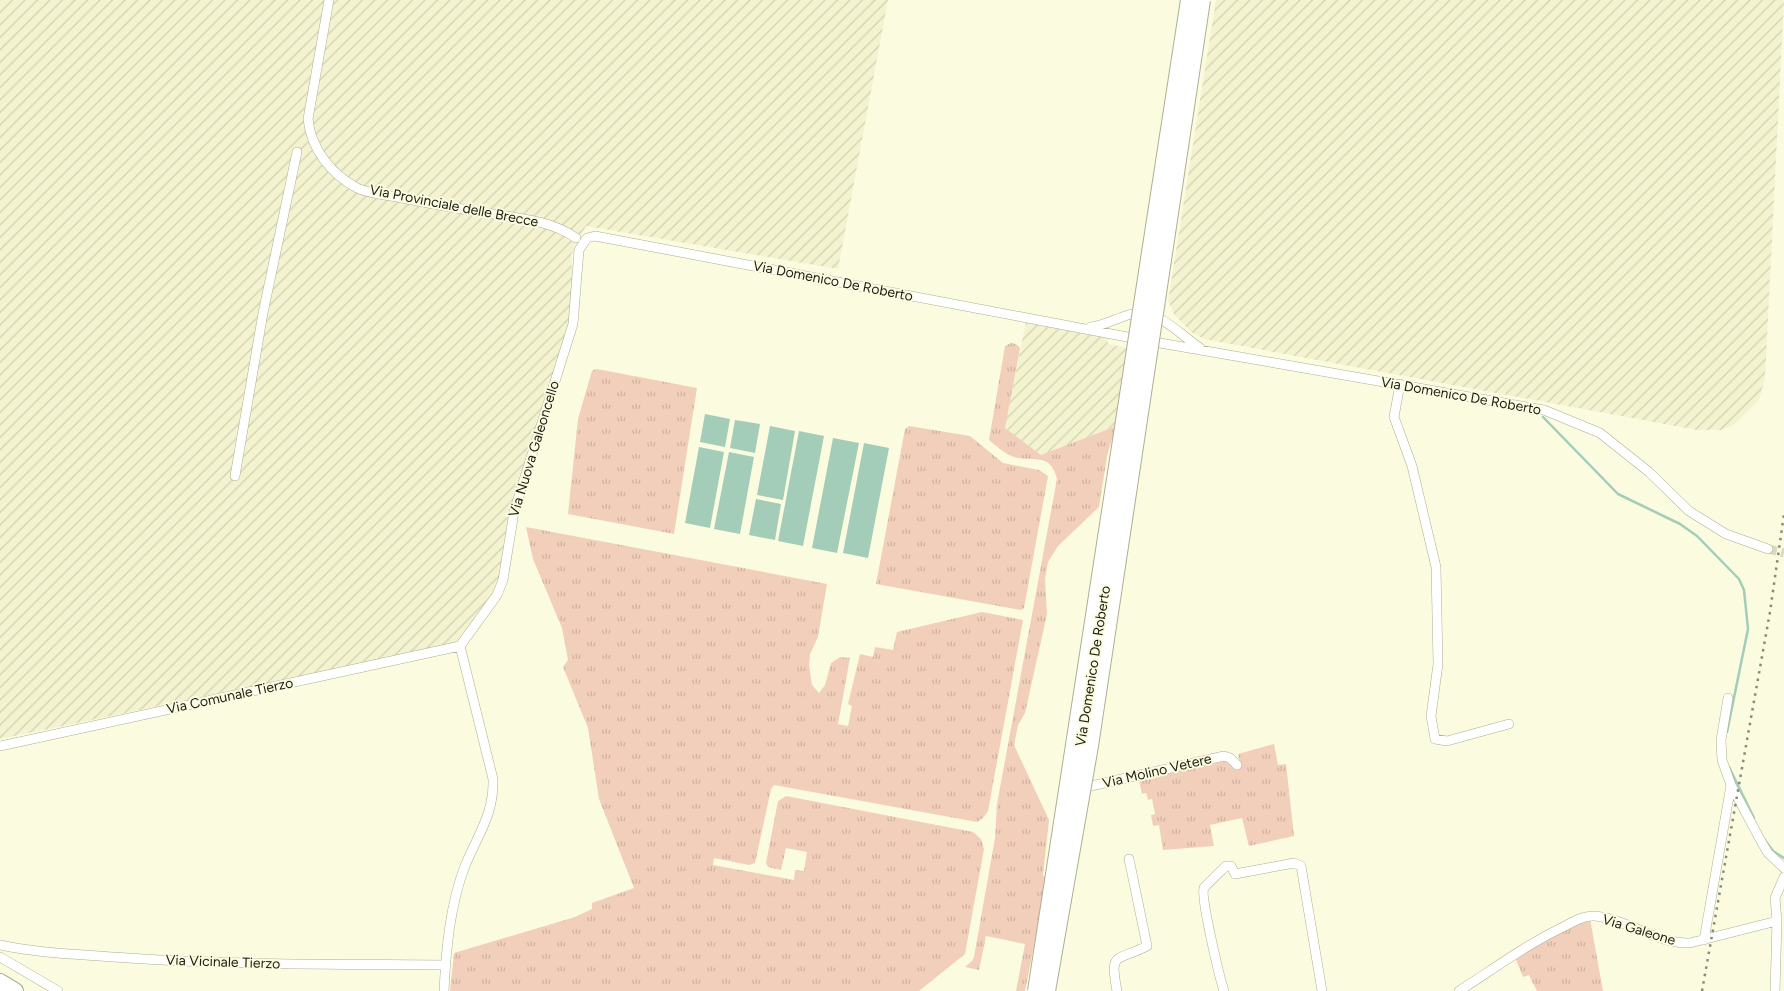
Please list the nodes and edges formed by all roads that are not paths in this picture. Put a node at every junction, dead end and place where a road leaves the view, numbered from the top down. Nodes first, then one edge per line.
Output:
1 (329, 0) edge
2 (1189, 0) edge
3 (1197, 0) edge
4 (1202, 0) edge
5 (297, 152) dead end
6 (580, 240) junction
7 (1147, 313) junction
8 (1086, 328) junction
9 (1143, 340) junction
10 (1204, 350) junction
11 (1400, 384) junction
12 (235, 476) dead end
13 (1768, 549) tunnel mouth
14 (460, 646) junction
15 (1728, 698) dead end
16 (1509, 724) dead end
17 (0, 746) edge
18 (1237, 764) dead end
19 (1731, 785) junction
20 (1074, 790) junction
21 (1129, 859) dead end
22 (1784, 868) edge
23 (1784, 878) edge
24 (1777, 921) junction
25 (1704, 940) junction
26 (0, 945) edge
27 (0, 957) edge
28 (446, 965) junction
29 (0, 982) edge
30 (15, 991) edge
31 (58, 991) edge
32 (444, 991) edge
33 (1036, 991) edge
34 (1041, 991) edge
35 (1047, 991) edge
36 (1117, 991) edge
37 (1224, 991) edge
38 (1322, 991) edge
39 (1459, 991) edge
40 (1775, 991) edge

1 - 6 street, Via Provinciale delle Brecce
2 - 33 highway, bridge
3 - 7 street, Via Domenico De Roberto
4 - 35 highway, bridge
5 - 12 street
6 - 8 street, Via Domenico De Roberto
6 - 14 street, Via Nuova Galeoncello
7 - 8 street, Via Domenico De Roberto
7 - 9 street, Via Domenico De Roberto
7 - 10 street, Via Domenico De Roberto
8 - 9 street, Via Domenico De Roberto
9 - 10 street, Via Domenico De Roberto
9 - 20 street, Via Domenico De Roberto
10 - 11 street, Via Domenico De Roberto
11 - 13 street, Via Domenico De Roberto
11 - 16 street
14 - 17 street, Via Comunale Tierzo
14 - 28 street
15 - 19 street
18 - 20 street, Via Molino Vetere
19 - 22 street
19 - 25 street
20 - 34 street, Via Domenico De Roberto
21 - 36 street
23 - 24 street
24 - 25 street, Via Galeone
24 - 40 street
25 - 39 street, Via Galeone
26 - 28 street, Via Vicinale Tierzo
27 - 31 street
28 - 32 street
29 - 30 highway
37 - 38 street

